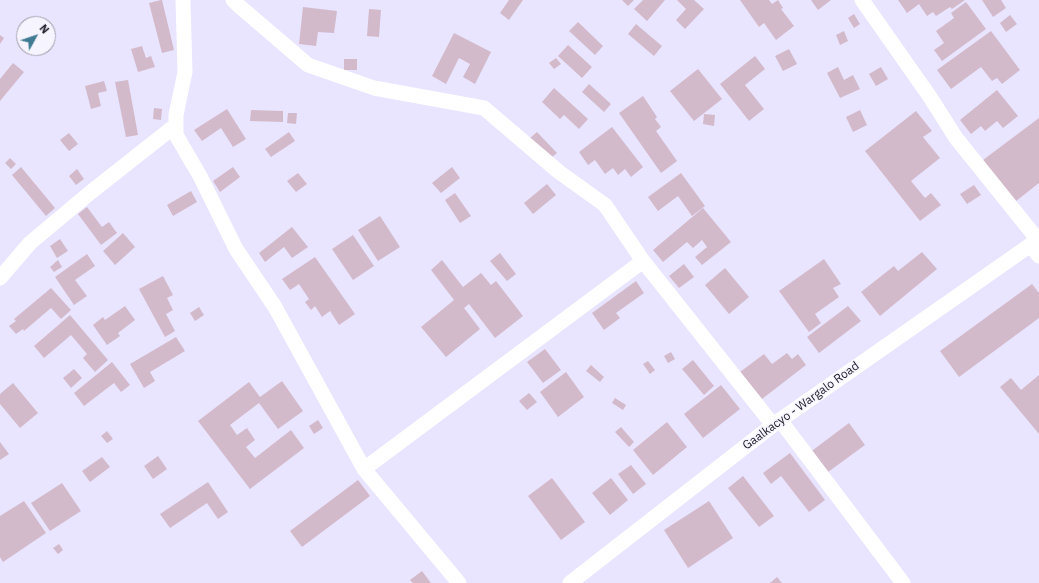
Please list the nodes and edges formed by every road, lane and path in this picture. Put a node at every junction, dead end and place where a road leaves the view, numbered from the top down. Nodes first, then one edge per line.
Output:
1 (183, 0) edge
2 (233, 0) edge
3 (862, 0) edge
4 (176, 125) junction
5 (1036, 245) edge
6 (643, 261) junction
7 (0, 278) edge
8 (776, 422) junction
9 (364, 469) junction
10 (459, 583) edge
11 (570, 583) edge
12 (902, 583) edge

1 - 4 street
2 - 6 street
3 - 5 street
4 - 7 street
4 - 9 street
5 - 8 street, Gaalkacyo - Wargalo Road
6 - 8 street
6 - 9 street
8 - 11 street, Gaalkacyo - Wargalo Road
8 - 12 street
9 - 10 street

